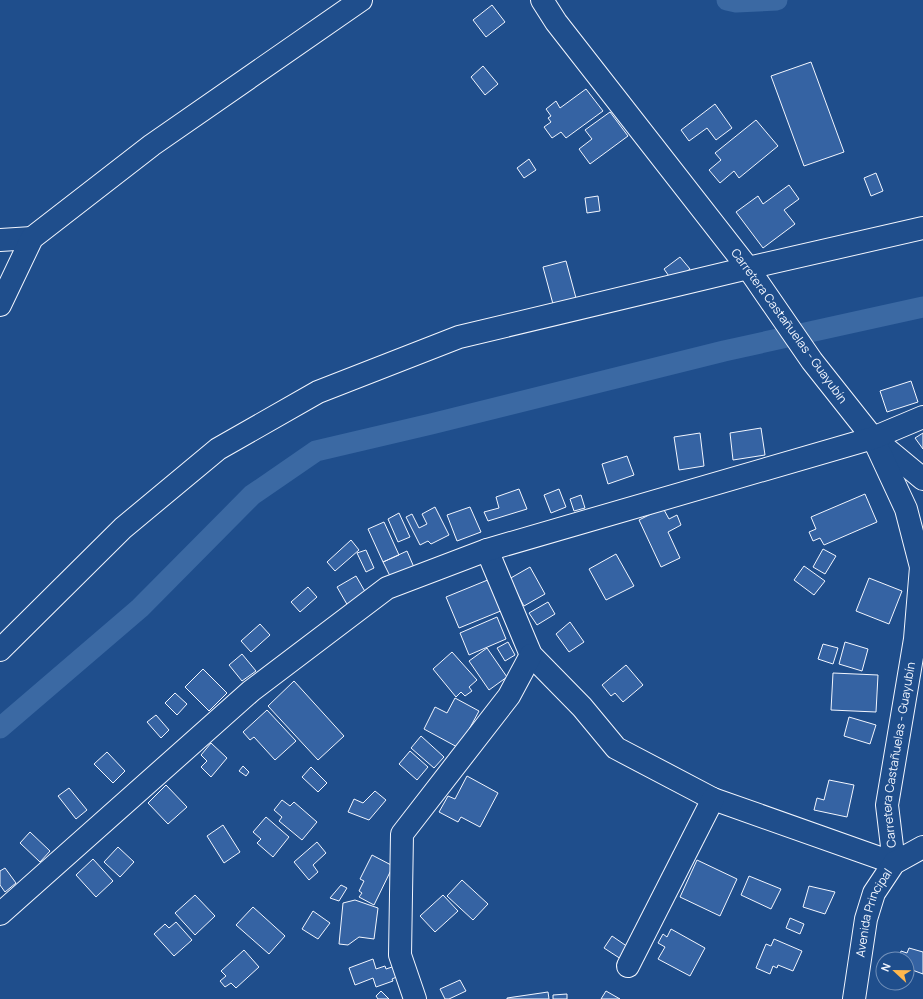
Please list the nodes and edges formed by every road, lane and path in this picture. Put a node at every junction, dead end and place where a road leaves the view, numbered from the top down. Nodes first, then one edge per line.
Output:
1 (361, 0) edge
2 (542, 0) edge
3 (923, 228) edge
4 (32, 238) junction
5 (0, 240) edge
6 (748, 268) junction
7 (0, 305) edge
8 (923, 417) edge
9 (873, 438) junction
10 (923, 479) edge
11 (487, 550) junction
12 (0, 650) edge
13 (531, 655) junction
14 (713, 799) junction
15 (923, 847) edge
16 (894, 863) junction
17 (0, 914) edge
18 (628, 966) dead end
19 (414, 999) edge
20 (854, 999) edge

1 - 4 street
2 - 6 street, Carretera Castañuelas - Guayubín
3 - 6 street
4 - 5 street
4 - 7 street
6 - 9 street, Carretera Castañuelas - Guayubín
6 - 12 street
8 - 9 street
9 - 10 street
9 - 11 street
9 - 16 street, Carretera Castañuelas - Guayubín
11 - 13 street
11 - 17 street
13 - 14 street
13 - 19 street
14 - 16 street
14 - 18 street
15 - 16 street, Avenida Principal
16 - 20 street, Avenida Principal

